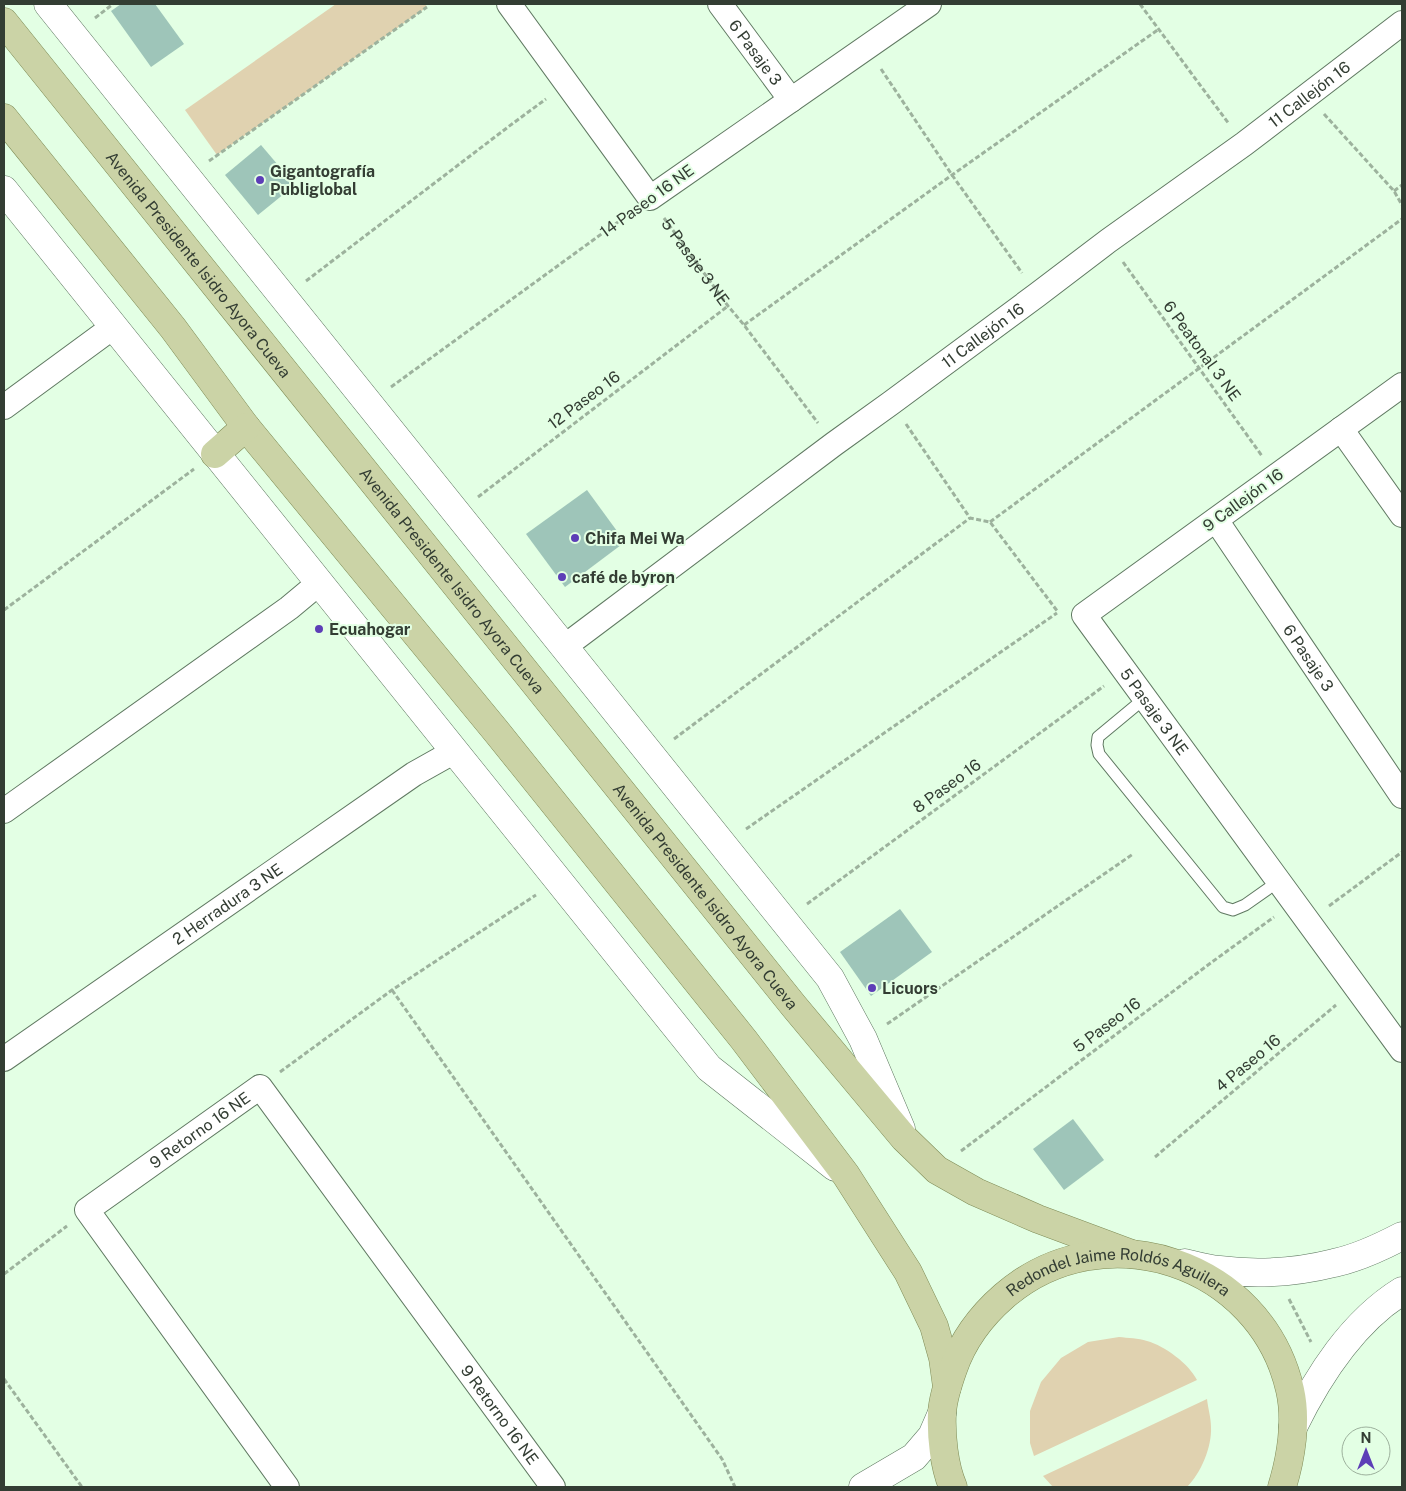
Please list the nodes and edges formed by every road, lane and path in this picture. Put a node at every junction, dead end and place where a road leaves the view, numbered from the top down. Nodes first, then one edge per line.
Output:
1 (48, 4) edge
2 (509, 4) edge
3 (720, 4) edge
4 (1140, 4) edge
5 (926, 5) edge
6 (427, 7) dead end
7 (4, 22) edge
8 (1402, 24) edge
9 (1159, 29) junction
10 (866, 48) junction
11 (567, 84) junction
12 (1307, 95) junction
13 (791, 100) junction
14 (4, 118) edge
15 (1244, 144) junction
16 (952, 175) junction
17 (188, 178) junction
18 (1402, 185) edge
19 (4, 190) edge
20 (1394, 191) junction
21 (650, 198) junction
22 (1402, 205) edge
23 (1402, 218) edge
24 (1108, 241) junction
25 (1038, 295) junction
26 (283, 298) junction
27 (728, 306) junction
28 (744, 325) junction
29 (114, 327) junction
30 (1199, 369) junction
31 (1402, 385) edge
32 (368, 403) junction
33 (891, 403) junction
34 (4, 407) edge
35 (246, 427) junction
36 (1341, 430) junction
37 (834, 444) junction
38 (215, 454) junction
39 (1277, 476) junction
40 (456, 513) junction
41 (1402, 515) edge
42 (970, 518) junction
43 (1216, 520) junction
44 (990, 522) junction
45 (319, 583) junction
46 (4, 610) edge
47 (1058, 612) junction
48 (1084, 615) junction
49 (564, 647) junction
50 (1125, 671) junction
51 (1145, 698) junction
52 (454, 751) junction
53 (652, 756) junction
54 (1402, 796) edge
55 (4, 811) edge
56 (723, 845) junction
57 (1402, 852) edge
58 (1133, 854) dead end
59 (558, 880) junction
60 (1279, 881) junction
61 (1301, 912) junction
62 (784, 921) junction
63 (1357, 988) junction
64 (392, 990) junction
65 (864, 1040) junction
66 (1402, 1050) edge
67 (4, 1059) edge
68 (260, 1087) junction
69 (904, 1138) junction
70 (1155, 1157) dead end
71 (936, 1170) junction
72 (846, 1175) junction
73 (87, 1210) junction
74 (1402, 1236) edge
75 (1132, 1254) junction
76 (1162, 1258) junction
77 (4, 1274) edge
78 (1402, 1291) edge
79 (1285, 1292) dead end
80 (1313, 1346) dead end
81 (4, 1379) edge
82 (944, 1400) junction
83 (1293, 1428) junction
84 (1290, 1455) junction
85 (82, 1487) edge
86 (287, 1487) edge
87 (553, 1487) edge
88 (735, 1487) edge
89 (863, 1487) edge
90 (953, 1487) edge
91 (1282, 1487) edge
92 (1289, 1487) edge

1 - 17 main road, Avenida Presidente Isidro Ayora Cueva
2 - 11 street
3 - 13 street, 6 Pasaje 3
4 - 9 path
5 - 10 street, 14 Paseo 16 NE
6 - 17 path
7 - 69 main road, Avenida Presidente Isidro Ayora Cueva
8 - 12 street, 11 Callejón 16
9 - 15 path
9 - 16 path
10 - 13 street, 14 Paseo 16 NE
10 - 16 path
11 - 21 street
11 - 26 path
12 - 15 street, 11 Callejón 16
12 - 20 path
13 - 21 street, 14 Paseo 16 NE
14 - 35 main road
15 - 24 street, 11 Callejón 16
16 - 25 path
16 - 28 path
17 - 26 main road, Avenida Presidente Isidro Ayora Cueva
18 - 20 path
19 - 29 main road
20 - 22 path
21 - 27 path, 5 Pasaje 3 NE
21 - 32 path, 14 Paseo 16 NE
23 - 30 path
24 - 25 street, 11 Callejón 16
24 - 30 path, 6 Peatonal 3 NE
25 - 33 street, 11 Callejón 16
26 - 32 main road, Avenida Presidente Isidro Ayora Cueva
27 - 28 path, 5 Pasaje 3 NE
27 - 40 path, 12 Paseo 16
28 - 37 path, 5 Pasaje 3 NE
29 - 34 street
29 - 38 main road
30 - 39 path, 6 Peatonal 3 NE
30 - 44 path
31 - 36 street, 9 Callejón 16
32 - 40 main road, Avenida Presidente Isidro Ayora Cueva
33 - 37 street, 11 Callejón 16
33 - 42 path
35 - 38 main road
35 - 72 main road
36 - 39 street, 9 Callejón 16
36 - 41 street
37 - 49 street, 11 Callejón 16
38 - 45 main road
38 - 46 path
39 - 43 street, 9 Callejón 16
40 - 49 main road, Avenida Presidente Isidro Ayora Cueva
42 - 44 path
42 - 53 path
43 - 48 street, 9 Callejón 16
43 - 54 street, 6 Pasaje 3
44 - 47 path
45 - 52 main road
45 - 55 street
47 - 48 path
47 - 56 path
48 - 50 street, 5 Pasaje 3 NE
49 - 53 main road, Avenida Presidente Isidro Ayora Cueva
50 - 51 street, 5 Pasaje 3 NE
50 - 62 path, 8 Paseo 16
51 - 60 street, 5 Pasaje 3 NE
51 - 60 lane
52 - 59 main road
52 - 67 street, 2 Herradura 3 NE
53 - 56 main road, Avenida Presidente Isidro Ayora Cueva
56 - 62 main road, Avenida Presidente Isidro Ayora Cueva
57 - 61 path, 5 Paseo 16
58 - 65 path
59 - 64 path
59 - 72 main road
60 - 61 street, 5 Pasaje 3 NE
61 - 63 street, 5 Pasaje 3 NE
61 - 71 path, 5 Paseo 16
62 - 65 main road, Avenida Presidente Isidro Ayora Cueva
63 - 66 street, 5 Pasaje 3 NE
63 - 70 path, 4 Paseo 16
64 - 68 path
64 - 88 path
65 - 69 main road, Avenida Presidente Isidro Ayora Cueva
68 - 73 street, 9 Retorno 16 NE
68 - 87 street, 9 Retorno 16 NE
69 - 71 main road, Avenida Presidente Isidro Ayora Cueva
71 - 75 main road, Avenida Presidente Isidro Ayora Cueva
72 - 82 main road
73 - 77 path
73 - 86 street
74 - 76 main road
75 - 76 main road, Redondel Jaime Roldós Aguilera
75 - 82 main road, Redondel Jaime Roldós Aguilera
76 - 83 main road, Redondel Jaime Roldós Aguilera
78 - 83 main road
79 - 80 path
81 - 85 path
82 - 89 main road
82 - 90 main road, Redondel Jaime Roldós Aguilera
83 - 84 main road, Redondel Jaime Roldós Aguilera
84 - 91 main road, Redondel Jaime Roldós Aguilera
84 - 92 main road

